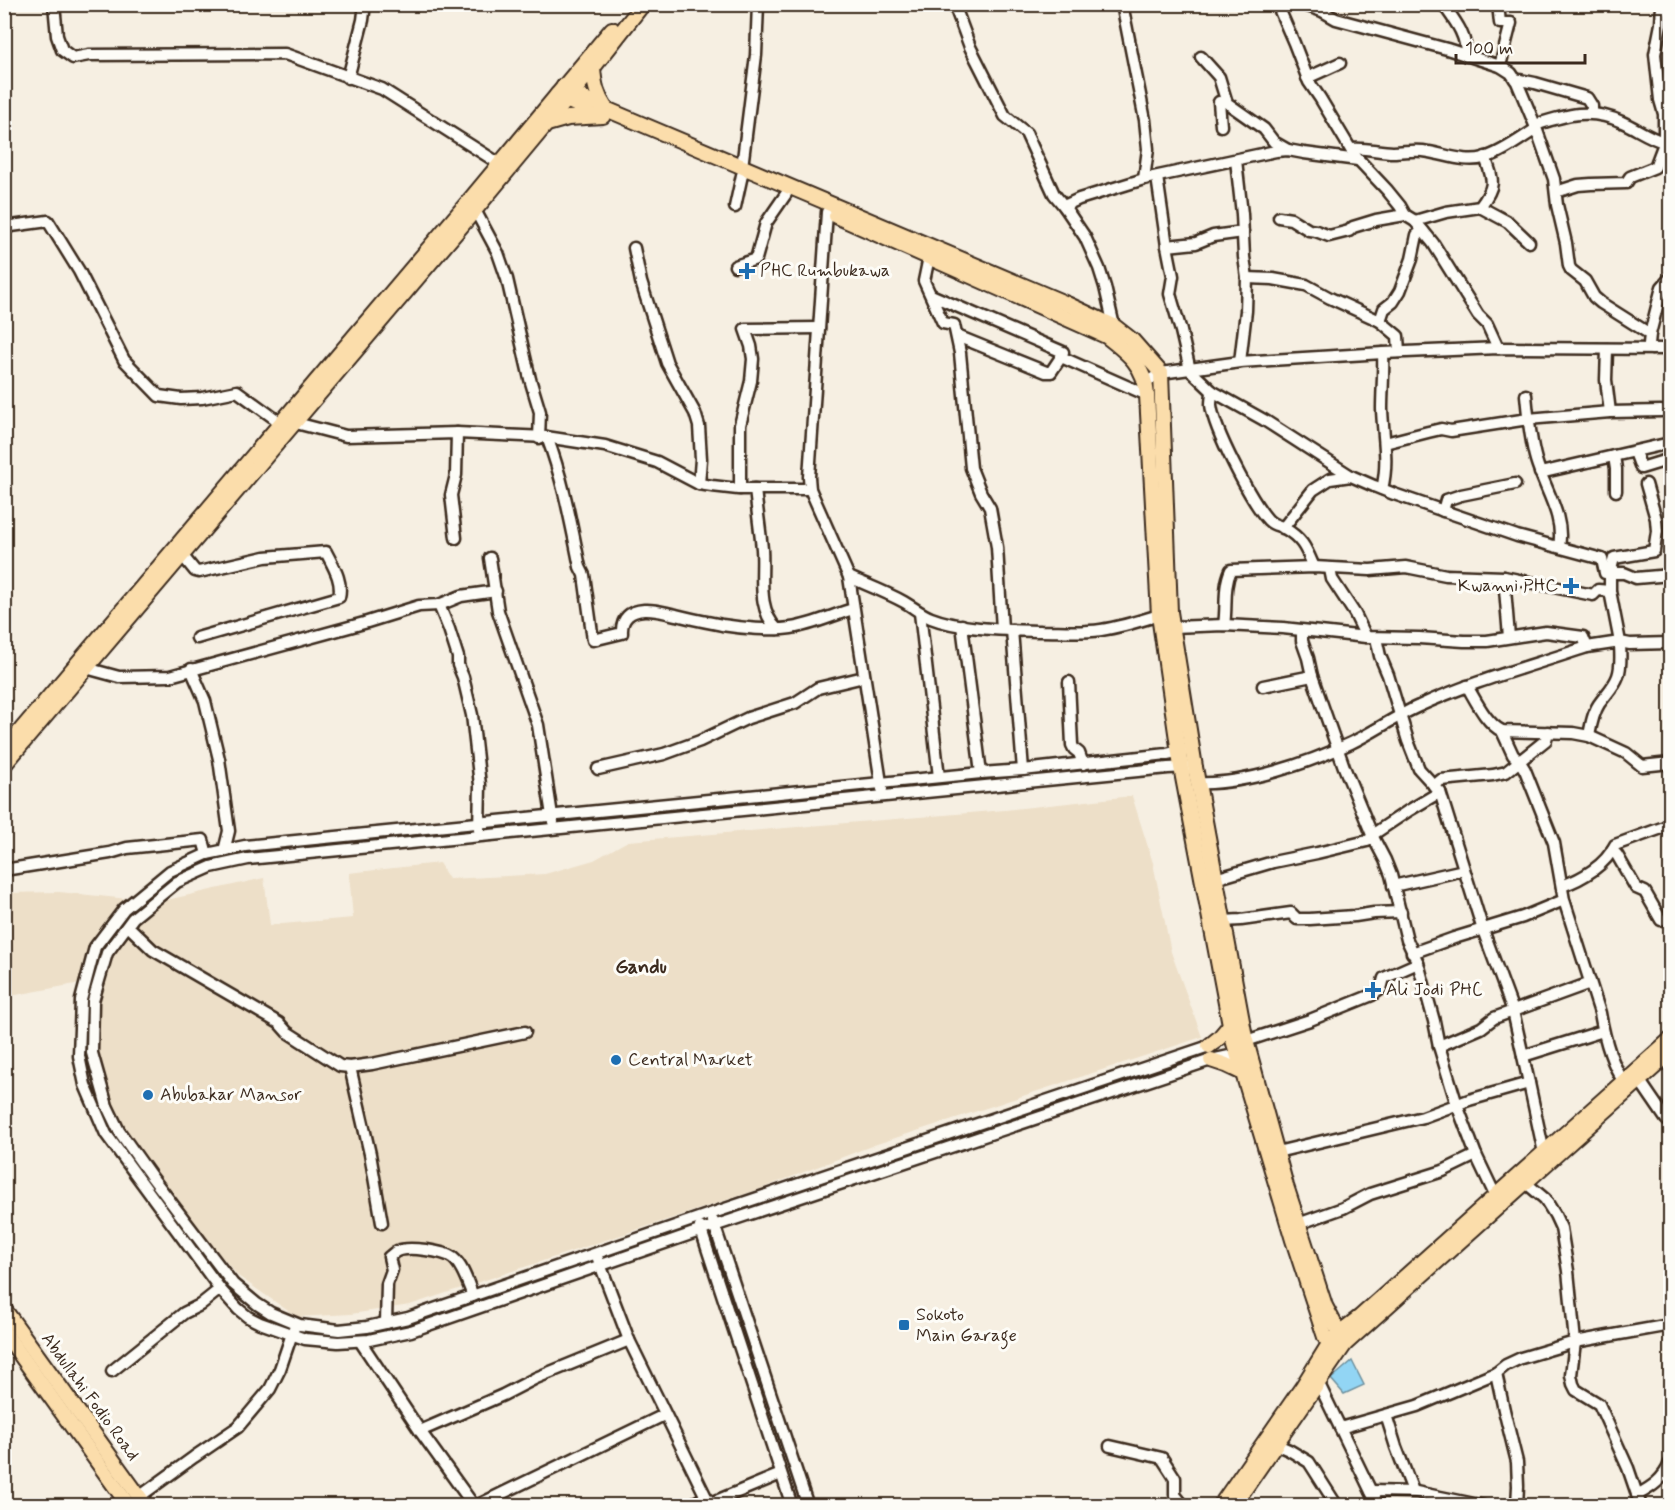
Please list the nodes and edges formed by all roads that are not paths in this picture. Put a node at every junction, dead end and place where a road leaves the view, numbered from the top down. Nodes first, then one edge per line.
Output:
1 (54, 4) edge
2 (365, 4) edge
3 (633, 4) edge
4 (643, 4) edge
5 (758, 4) edge
6 (954, 4) edge
7 (1122, 4) edge
8 (1277, 4) edge
9 (1301, 4) edge
10 (1443, 4) edge
11 (1498, 4) edge
12 (1662, 4) edge
13 (1467, 56) junction
14 (1201, 57) dead end
15 (1340, 63) dead end
16 (1500, 66) junction
17 (593, 68) junction
18 (348, 78) junction
19 (1307, 78) junction
20 (1515, 79) junction
21 (565, 93) junction
22 (1207, 100) dead end
23 (1223, 103) junction
24 (605, 112) junction
25 (1592, 113) junction
26 (545, 125) junction
27 (1221, 126) dead end
28 (1536, 127) junction
29 (1666, 146) edge
30 (1351, 149) junction
31 (1288, 150) junction
32 (1485, 157) junction
33 (1236, 160) junction
34 (1358, 160) junction
35 (500, 164) junction
36 (742, 171) junction
37 (1157, 177) junction
38 (1144, 179) junction
39 (1556, 192) junction
40 (786, 194) junction
41 (1064, 206) junction
42 (735, 207) dead end
43 (1480, 207) junction
44 (475, 210) junction
45 (827, 212) junction
46 (1279, 218) dead end
47 (1410, 218) junction
48 (4, 227) edge
49 (1423, 231) junction
50 (1243, 232) junction
51 (1529, 242) dead end
52 (1167, 246) junction
53 (634, 248) dead end
54 (929, 257) junction
55 (735, 266) dead end
56 (1247, 278) junction
57 (1671, 278) edge
58 (932, 295) junction
59 (1380, 321) junction
60 (1114, 326) junction
61 (819, 328) junction
62 (1650, 334) junction
63 (957, 336) junction
64 (1498, 348) junction
65 (1607, 349) junction
66 (1652, 349) junction
67 (1671, 349) edge
68 (1399, 352) junction
69 (1383, 353) junction
70 (1061, 357) junction
71 (1240, 362) junction
72 (1190, 370) junction
73 (1161, 373) junction
74 (1147, 389) junction
75 (1212, 391) junction
76 (1526, 394) dead end
77 (1661, 411) dead end
78 (1610, 412) junction
79 (1528, 419) junction
80 (281, 423) junction
81 (296, 423) junction
82 (457, 433) junction
83 (543, 437) junction
84 (1385, 443) junction
85 (1671, 443) edge
86 (1635, 452) junction
87 (1614, 456) junction
88 (1664, 461) dead end
89 (1540, 473) junction
90 (1351, 476) junction
91 (699, 484) junction
92 (1515, 484) dead end
93 (1646, 484) dead end
94 (740, 489) junction
95 (755, 489) junction
96 (810, 489) junction
97 (1382, 489) junction
98 (1616, 491) dead end
99 (1443, 511) junction
100 (1283, 528) junction
101 (456, 538) dead end
102 (1558, 546) junction
103 (182, 555) junction
104 (490, 558) dead end
105 (1314, 567) junction
106 (1330, 569) junction
107 (1610, 573) junction
108 (1671, 575) edge
109 (849, 578) junction
110 (1504, 578) junction
111 (496, 591) junction
112 (1610, 591) junction
113 (439, 605) junction
114 (853, 609) junction
115 (920, 613) junction
116 (1159, 615) junction
117 (962, 625) junction
118 (1224, 625) junction
119 (1173, 627) junction
120 (777, 629) junction
121 (1007, 629) junction
122 (1302, 631) junction
123 (1509, 637) junction
124 (197, 638) dead end
125 (1371, 638) junction
126 (1620, 642) junction
127 (1671, 643) edge
128 (1587, 647) junction
129 (86, 668) junction
130 (191, 669) junction
131 (864, 676) junction
132 (1312, 676) junction
133 (1069, 682) dead end
134 (1263, 686) dead end
135 (1467, 686) junction
136 (1401, 716) junction
137 (1502, 730) junction
138 (1548, 732) junction
139 (1589, 736) junction
140 (1338, 748) junction
141 (4, 750) edge
142 (1185, 750) junction
143 (1520, 762) junction
144 (1671, 763) edge
145 (1083, 764) junction
146 (4, 765) edge
147 (1188, 767) junction
148 (598, 769) dead end
149 (1023, 770) junction
150 (981, 773) junction
151 (939, 777) junction
152 (882, 783) junction
153 (1198, 783) junction
154 (1437, 789) junction
155 (884, 796) junction
156 (552, 816) junction
157 (478, 823) junction
158 (1671, 825) edge
159 (554, 829) junction
160 (479, 836) junction
161 (1372, 836) junction
162 (224, 850) junction
163 (1612, 850) junction
164 (207, 854) junction
165 (4, 870) edge
166 (1464, 870) junction
167 (1215, 879) junction
168 (1393, 886) junction
169 (1562, 886) junction
170 (1564, 900) junction
171 (1401, 912) junction
172 (1662, 920) dead end
173 (1224, 921) junction
174 (128, 926) junction
175 (1484, 930) junction
176 (1415, 958) junction
177 (1590, 983) junction
178 (1513, 1011) junction
179 (1230, 1025) junction
180 (1603, 1030) junction
181 (525, 1032) dead end
182 (1671, 1040) edge
183 (1242, 1045) junction
184 (1209, 1046) junction
185 (1439, 1046) junction
186 (1671, 1053) edge
187 (1523, 1056) junction
188 (1211, 1060) junction
189 (350, 1067) junction
190 (1243, 1073) junction
191 (1640, 1081) junction
192 (1624, 1082) junction
193 (1529, 1083) junction
194 (1457, 1105) junction
195 (1671, 1123) edge
196 (1277, 1152) junction
197 (1544, 1153) junction
198 (1476, 1155) junction
199 (146, 1179) junction
200 (1526, 1183) junction
201 (1496, 1197) junction
202 (710, 1214) junction
203 (697, 1219) junction
204 (382, 1223) dead end
205 (1298, 1224) junction
206 (714, 1226) junction
207 (701, 1231) junction
208 (597, 1253) junction
209 (600, 1266) junction
210 (220, 1289) junction
211 (473, 1296) junction
212 (4, 1309) edge
213 (386, 1323) junction
214 (1671, 1325) edge
215 (294, 1329) junction
216 (4, 1332) edge
217 (629, 1340) junction
218 (360, 1341) junction
219 (1575, 1342) junction
220 (1337, 1344) junction
221 (112, 1371) dead end
222 (1496, 1373) junction
223 (1318, 1382) junction
224 (664, 1415) junction
225 (1386, 1415) junction
226 (1340, 1428) junction
227 (420, 1431) junction
228 (1275, 1444) junction
229 (1110, 1446) dead end
230 (1671, 1463) edge
231 (781, 1474) junction
232 (1371, 1491) junction
233 (1413, 1491) junction
234 (706, 1497) junction
235 (1639, 1500) edge
236 (138, 1503) edge
237 (475, 1506) edge
238 (688, 1506) edge
239 (792, 1506) edge
240 (808, 1506) edge
241 (1184, 1506) edge
242 (1220, 1506) edge
243 (1233, 1506) edge
244 (1336, 1506) edge
245 (1378, 1506) edge
246 (1484, 1506) edge
247 (1517, 1506) edge

1 - 18 street
2 - 18 street
3 - 21 main road
4 - 17 main road
5 - 36 street
6 - 41 street
7 - 38 street
8 - 19 street
9 - 13 street
10 - 13 street
11 - 16 street
12 - 29 street
13 - 16 street
14 - 23 street
15 - 19 street
16 - 20 street
17 - 21 main road
17 - 24 main road
18 - 35 street
19 - 30 street
20 - 25 street
20 - 28 street
21 - 24 main road
21 - 26 main road
21 - 35 main road
22 - 23 street
23 - 27 street
23 - 31 street
24 - 26 main road
24 - 36 main road
25 - 28 street
25 - 29 street
26 - 44 main road
28 - 32 street
28 - 39 street
29 - 39 street
30 - 32 street
30 - 34 street
31 - 33 street
31 - 34 street
32 - 43 street
33 - 37 street
33 - 50 street
34 - 47 street
35 - 80 main road
36 - 40 main road
36 - 42 street
36 - 60 main road
37 - 38 street
37 - 52 street
38 - 41 street
39 - 62 street
40 - 45 main road
40 - 55 street
41 - 60 street
43 - 47 street
43 - 51 street
44 - 81 main road
44 - 83 street
45 - 54 main road
45 - 61 street
46 - 47 street
47 - 49 street
48 - 80 street
49 - 59 street
49 - 64 street
50 - 52 street
50 - 56 street
52 - 72 street
53 - 91 street
54 - 58 street
54 - 74 main road
56 - 59 street
56 - 71 street
57 - 62 street
58 - 63 street
58 - 70 street
59 - 68 street
60 - 73 main road
61 - 94 street
61 - 96 street
62 - 66 street
63 - 70 street
63 - 121 street
64 - 65 street
64 - 68 street
65 - 66 street
65 - 78 street
66 - 67 street
68 - 69 street
69 - 71 street
69 - 84 street
70 - 74 street
71 - 72 street
72 - 73 street
72 - 75 street
73 - 74 street
73 - 119 main road
74 - 116 main road
75 - 90 street
75 - 100 street
76 - 79 street
77 - 78 street
78 - 79 street
79 - 84 street
79 - 89 street
80 - 141 main road
81 - 82 street
81 - 103 main road
82 - 83 street
82 - 101 street
83 - 91 street
83 - 120 street
84 - 97 street
85 - 86 street
86 - 87 street
86 - 88 street
87 - 89 street
87 - 98 street
89 - 102 street
90 - 97 street
90 - 100 street
91 - 94 street
92 - 99 street
93 - 107 street
94 - 95 street
95 - 96 street
95 - 120 street
96 - 109 street
97 - 99 street
99 - 102 street
100 - 105 street
102 - 107 street
103 - 124 street
103 - 129 main road
104 - 111 street
105 - 106 street
105 - 118 street
106 - 110 street
106 - 125 street
107 - 108 street
107 - 112 street
109 - 114 street
109 - 115 street
110 - 112 street
110 - 123 street
111 - 113 street
111 - 156 street
112 - 126 street
113 - 130 street
113 - 157 street
114 - 120 street
114 - 131 street
115 - 117 street
115 - 151 street
116 - 121 street
116 - 142 main road
117 - 121 street
117 - 150 street
118 - 119 street
118 - 122 street
119 - 142 main road
121 - 149 street
122 - 125 street
122 - 132 street
123 - 125 street
123 - 128 street
125 - 136 street
126 - 127 street
126 - 128 street
126 - 139 street
128 - 135 street
129 - 130 street
129 - 146 main road
130 - 162 street
131 - 148 street
131 - 152 street
132 - 134 street
132 - 140 street
133 - 145 street
135 - 136 street
135 - 137 street
136 - 140 street
136 - 154 street
137 - 138 street
137 - 143 street
138 - 139 street
138 - 143 street
139 - 144 street
140 - 153 street
140 - 161 street
142 - 145 street
142 - 147 main road
143 - 154 street
143 - 169 street
145 - 149 street
147 - 153 main road
147 - 155 street
147 - 179 main road
149 - 150 street
150 - 151 street
151 - 152 street
152 - 155 street
152 - 156 street
153 - 167 main road
154 - 161 street
154 - 166 street
155 - 159 street
156 - 157 street
156 - 159 street
157 - 160 street
157 - 162 street
158 - 163 street
159 - 160 street
160 - 174 street
161 - 167 street
161 - 168 street
162 - 164 street
163 - 169 street
163 - 172 street
164 - 165 street
164 - 199 street
166 - 168 street
166 - 175 street
167 - 173 main road
168 - 171 street
169 - 170 street
170 - 175 street
170 - 177 street
171 - 173 street
171 - 176 street
173 - 183 main road
174 - 189 street
174 - 199 street
175 - 176 street
175 - 178 street
176 - 183 street
176 - 185 street
177 - 178 street
177 - 180 street
178 - 185 street
178 - 187 street
179 - 183 main road
179 - 184 main road
180 - 187 street
180 - 192 street
181 - 189 street
182 - 192 main road
183 - 184 street
183 - 188 street
183 - 190 main road
183 - 196 main road
184 - 202 street
185 - 194 street
186 - 191 main road
187 - 193 street
188 - 190 main road
188 - 206 street
189 - 204 street
190 - 220 main road
191 - 195 street
191 - 200 main road
192 - 197 main road
193 - 194 street
193 - 197 street
194 - 196 street
194 - 198 street
196 - 205 main road
197 - 201 main road
198 - 201 street
198 - 205 street
199 - 210 street
199 - 215 street
200 - 219 street
200 - 220 main road
201 - 220 main road
202 - 203 street
202 - 206 street
203 - 207 street
203 - 208 street
205 - 220 main road
206 - 207 street
206 - 240 street
207 - 209 street
207 - 231 street
208 - 209 street
208 - 211 street
209 - 217 street
209 - 218 street
210 - 215 street
210 - 221 street
211 - 213 street
211 - 213 street
212 - 236 main road, Abdullahi Fodio Road
213 - 215 street
214 - 219 street
215 - 218 street
215 - 236 street
216 - 236 main road, Abdullahi Fodio Road
217 - 224 street
217 - 227 street
218 - 227 street
219 - 222 street
219 - 235 street
220 - 223 main road
220 - 242 main road
222 - 225 street
222 - 247 street
223 - 226 street
223 - 228 main road
224 - 234 street
224 - 237 street
225 - 226 street
225 - 233 street
226 - 232 street
227 - 237 street
228 - 243 main road
228 - 244 street
229 - 241 street
230 - 235 street
231 - 234 street
231 - 239 street
232 - 233 street
232 - 245 street
233 - 246 street
234 - 238 street

